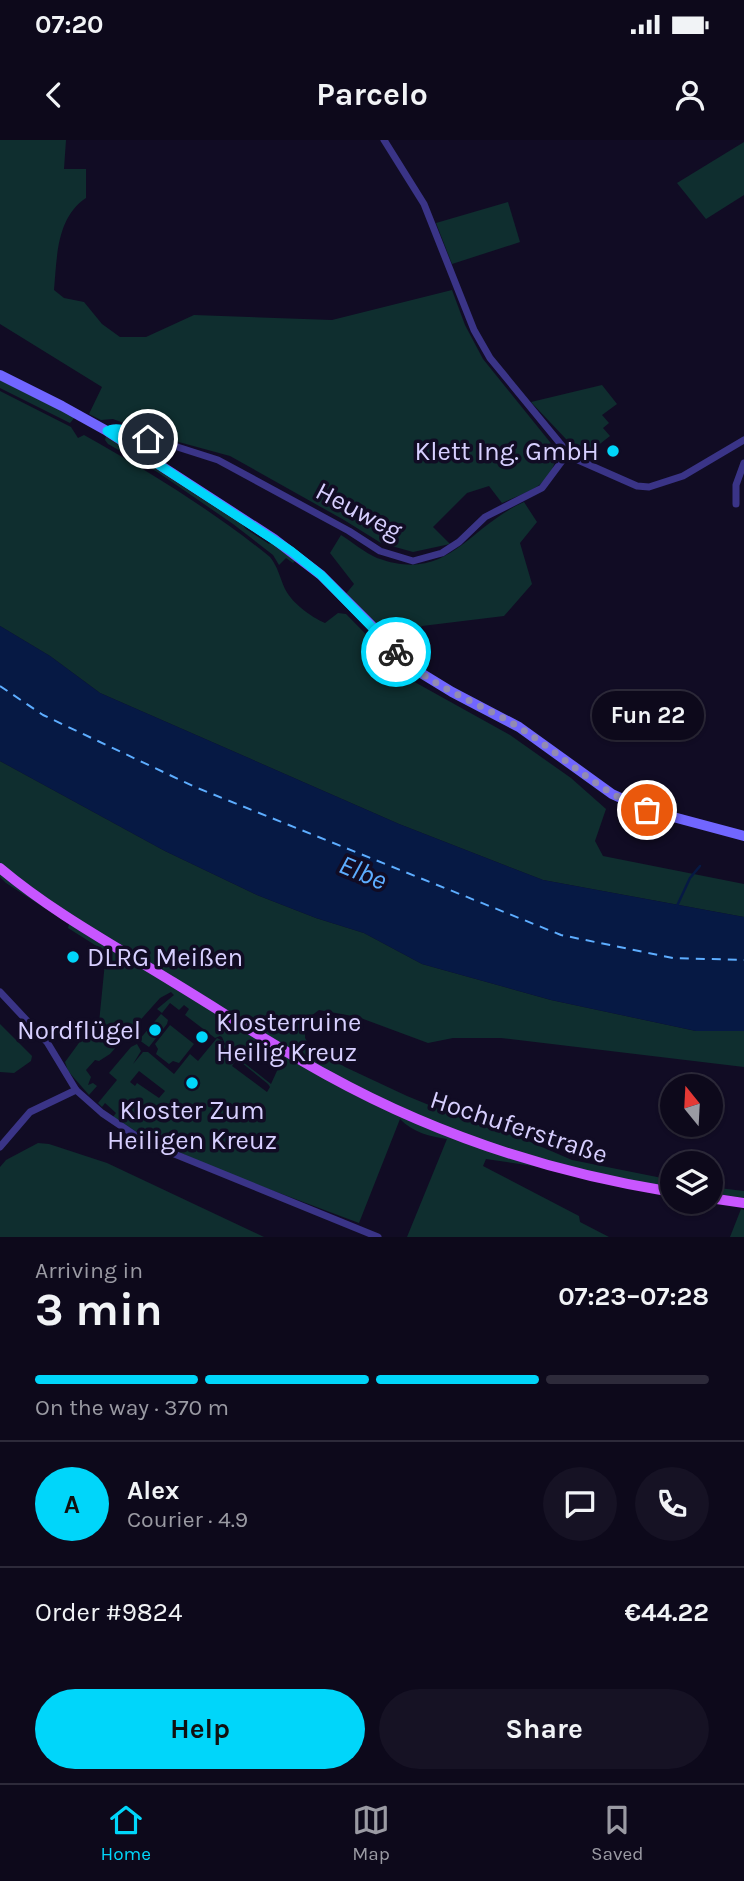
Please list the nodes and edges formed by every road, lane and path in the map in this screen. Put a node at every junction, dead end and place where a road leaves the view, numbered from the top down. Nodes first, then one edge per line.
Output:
1 (384, 140) edge
2 (0, 375) edge
3 (107, 431) junction
4 (744, 440) edge
5 (568, 453) junction
6 (744, 463) edge
7 (736, 504) dead end
8 (744, 836) edge
9 (0, 868) edge
10 (0, 992) edge
11 (76, 1090) junction
12 (0, 1147) edge
13 (660, 1190) edge
14 (723, 1200) edge
15 (744, 1203) edge
16 (378, 1237) edge

1 - 5 street
2 - 3 street
3 - 5 street, Heuweg
3 - 8 street
4 - 5 street
6 - 7 street
9 - 13 main road, Hochuferstraße
10 - 11 street
11 - 12 street
11 - 16 street
14 - 15 main road

